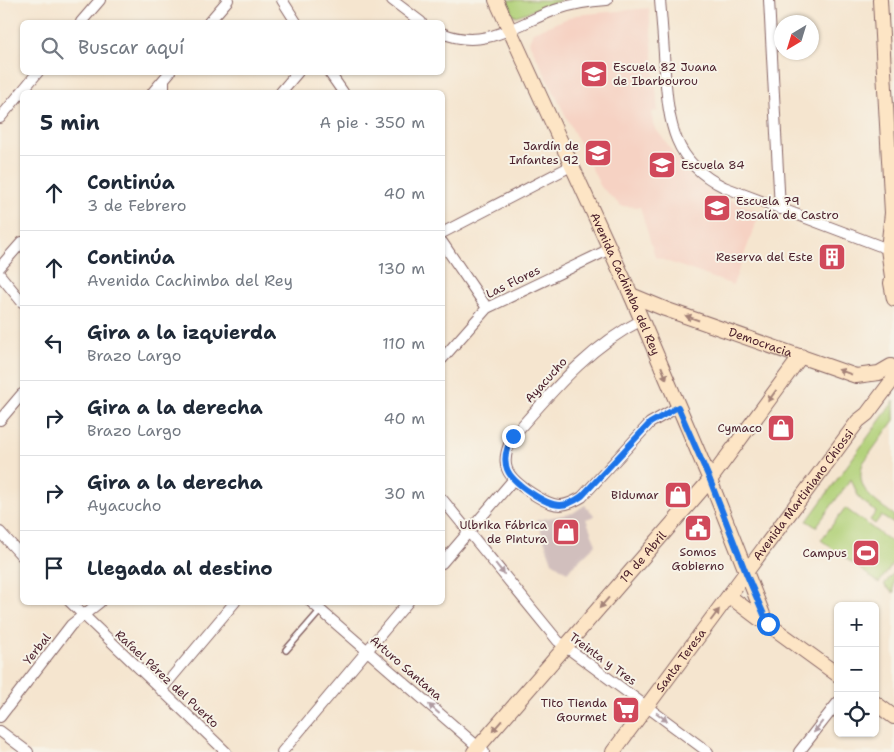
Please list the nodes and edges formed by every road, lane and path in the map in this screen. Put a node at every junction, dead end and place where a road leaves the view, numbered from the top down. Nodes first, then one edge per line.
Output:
1 (100, 0) edge
2 (282, 0) edge
3 (392, 0) edge
4 (496, 0) edge
5 (608, 0) edge
6 (660, 0) edge
7 (769, 0) edge
8 (880, 0) edge
9 (226, 1) edge
10 (584, 1) edge
11 (82, 20) edge
12 (211, 20) edge
13 (295, 20) edge
14 (418, 20) edge
15 (511, 30) junction
16 (445, 34) edge
17 (36, 75) edge
18 (295, 75) edge
19 (332, 75) edge
20 (167, 76) edge
21 (23, 90) edge
22 (155, 90) edge
23 (164, 90) edge
24 (283, 90) edge
25 (342, 90) edge
26 (20, 94) edge
27 (890, 115) edge
28 (0, 118) edge
29 (573, 165) junction
30 (780, 209) junction
31 (893, 216) edge
32 (445, 231) edge
33 (20, 244) edge
34 (445, 246) edge
35 (610, 249) junction
36 (888, 249) junction
37 (0, 268) edge
38 (0, 275) edge
39 (893, 284) edge
40 (631, 295) junction
41 (20, 300) edge
42 (487, 308) junction
43 (665, 309) junction
44 (894, 309) edge
45 (644, 324) junction
46 (445, 356) edge
47 (801, 356) junction
48 (893, 368) edge
49 (20, 396) edge
50 (678, 407) junction
51 (0, 420) edge
52 (513, 480) junction
53 (710, 480) junction
54 (445, 503) edge
55 (0, 532) edge
56 (469, 532) junction
57 (735, 539) junction
58 (768, 543) junction
59 (20, 551) edge
60 (445, 559) edge
61 (747, 571) junction
62 (729, 596) junction
63 (73, 605) edge
64 (96, 605) edge
65 (232, 605) edge
66 (313, 605) edge
67 (405, 605) edge
68 (320, 611) junction
69 (83, 616) junction
70 (772, 626) junction
71 (567, 646) junction
72 (286, 650) dead end
73 (367, 650) junction
74 (834, 672) edge
75 (161, 690) junction
76 (646, 706) junction
77 (879, 706) edge
78 (834, 707) edge
79 (0, 717) edge
80 (894, 718) edge
81 (0, 731) edge
82 (479, 750) edge
83 (28, 752) edge
84 (226, 752) edge
85 (282, 752) edge
86 (613, 752) edge
87 (708, 752) edge
88 (799, 752) edge

1 - 11 street
2 - 13 street
3 - 14 street
4 - 15 street, Avenida Cachimba del Rey
5 - 10 street
6 - 30 street
7 - 30 street
8 - 27 street
9 - 12 street
10 - 15 street
15 - 16 street
15 - 29 street, Avenida Cachimba del Rey
17 - 21 street
18 - 24 street
19 - 25 street
20 - 22 street
20 - 23 street
26 - 28 street
27 - 31 street
29 - 32 street
29 - 35 street, Avenida Cachimba del Rey
30 - 36 street
31 - 36 street
33 - 37 street
34 - 42 street
35 - 40 street, Avenida Cachimba del Rey
35 - 42 street, Las Flores
36 - 39 street
38 - 41 street
39 - 44 street
40 - 43 street, Democracia
40 - 45 street, Avenida Cachimba del Rey
42 - 46 street, Las Flores
43 - 45 street
47 -> 43 street, Democracia
45 -> 50 street, Avenida Cachimba del Rey
45 - 52 street, Ayacucho
48 -> 47 street, Democracia
47 -> 53 street, 19 de Abril
48 - 58 street, Avenida Martiniano Chiossi
49 - 51 street
50 - 52 street
50 - 53 street, Avenida Cachimba del Rey
52 - 56 street
53 - 57 street, Avenida Cachimba del Rey
53 -> 71 street, 19 de Abril
54 - 56 street, Treinta y Tres
55 - 59 street
56 - 60 street
56 -> 71 street, Treinta y Tres
57 - 58 street
57 - 61 street, Avenida Cachimba del Rey
58 - 61 street, Avenida Martiniano Chiossi
61 - 62 street, Santa Teresa
61 - 70 street, Avenida Cachimba del Rey
62 - 70 street
76 -> 62 street, Santa Teresa
63 - 69 street, Rafael Pérez del Puerto
64 - 69 street, Yerbal
65 - 75 street
66 - 68 street, Arturo Santana
67 - 73 street
68 - 72 lane
68 - 73 street, Arturo Santana
69 - 75 street, Rafael Pérez del Puerto
69 - 79 street, Yerbal
70 - 74 street
71 - 76 street, Treinta y Tres
71 -> 82 street, 19 de Abril
82 -> 73 street, Arturo Santana
73 - 85 street
75 - 84 street, Rafael Pérez del Puerto
76 - 86 street, Santa Teresa
76 -> 87 street, Treinta y Tres
77 - 80 street
78 -> 88 street
81 - 83 street

